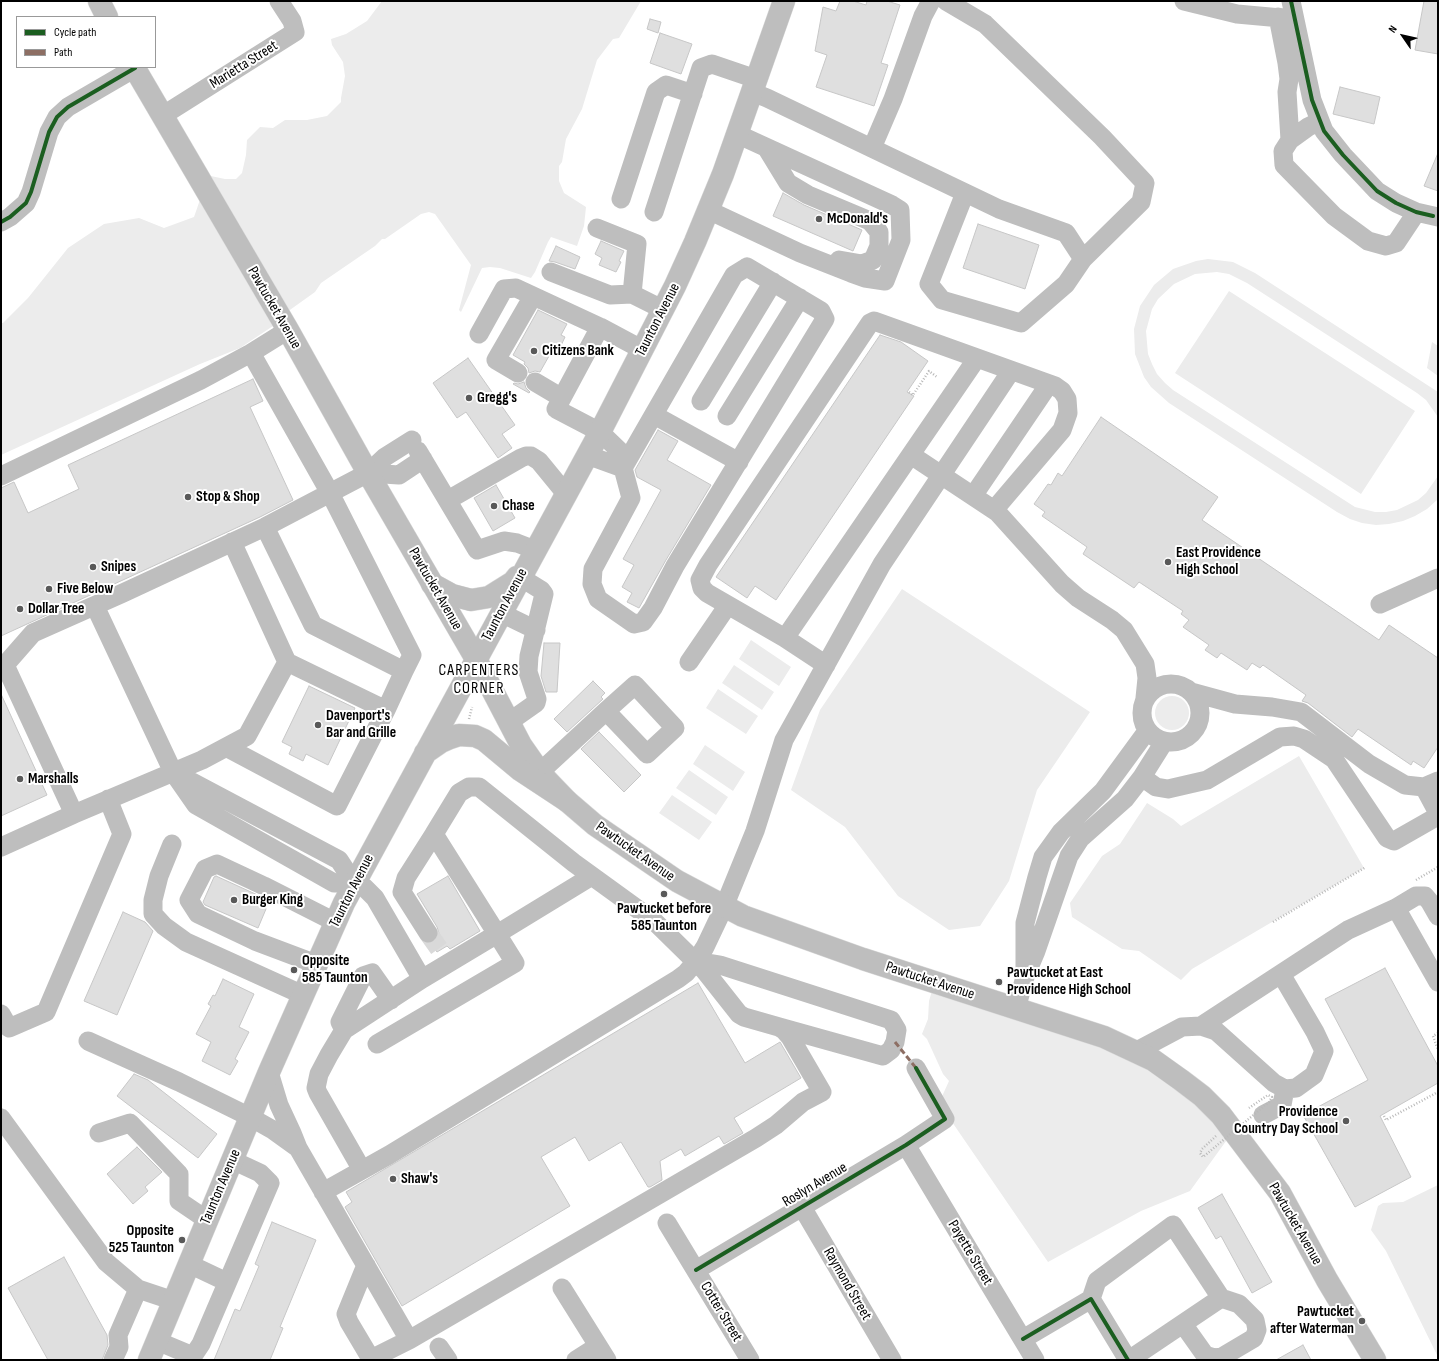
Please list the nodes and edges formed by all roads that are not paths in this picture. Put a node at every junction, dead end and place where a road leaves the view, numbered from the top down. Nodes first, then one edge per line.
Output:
1 (98, 1) edge
2 (279, 1) edge
3 (784, 1) edge
4 (931, 1) edge
5 (946, 1) edge
6 (1184, 1) edge
7 (1237, 8) edge
8 (1288, 12) edge
9 (106, 16) edge
10 (133, 68) edge
11 (136, 68) edge
12 (754, 85) junction
13 (693, 94) junction
14 (162, 116) junction
15 (1320, 121) junction
16 (737, 134) junction
17 (1290, 140) junction
18 (766, 147) junction
19 (872, 148) junction
20 (965, 193) junction
21 (621, 199) dead end
22 (708, 210) junction
23 (654, 212) dead end
24 (1429, 215) edge
25 (1, 222) edge
26 (598, 228) dead end
27 (1083, 259) junction
28 (824, 262) junction
29 (551, 272) dead end
30 (773, 282) junction
31 (632, 294) junction
32 (533, 296) junction
33 (800, 298) junction
34 (664, 310) junction
35 (600, 327) junction
36 (288, 330) junction
37 (479, 334) dead end
38 (643, 350) junction
39 (251, 353) junction
40 (977, 358) junction
41 (1012, 371) junction
42 (518, 373) dead end
43 (535, 382) dead end
44 (1049, 384) junction
45 (700, 401) dead end
46 (559, 403) junction
47 (654, 415) junction
48 (727, 416) dead end
49 (600, 432) junction
50 (911, 455) junction
51 (587, 456) junction
52 (739, 462) junction
53 (626, 464) junction
54 (368, 473) junction
55 (941, 474) junction
56 (1, 476) edge
57 (330, 493) junction
58 (566, 494) junction
59 (973, 496) junction
60 (448, 500) junction
61 (994, 510) junction
62 (265, 527) junction
63 (232, 542) junction
64 (535, 550) junction
65 (523, 573) junction
66 (1438, 578) edge
67 (432, 584) junction
68 (1380, 604) dead end
69 (728, 605) junction
70 (95, 606) junction
71 (501, 613) junction
72 (536, 630) junction
73 (785, 638) junction
74 (476, 659) junction
75 (287, 662) junction
76 (689, 662) dead end
77 (1145, 664) junction
78 (826, 665) junction
79 (404, 671) junction
80 (1183, 688) junction
81 (1145, 698) junction
82 (1234, 704) junction
83 (386, 710) junction
84 (606, 711) dead end
85 (509, 722) junction
86 (1147, 731) junction
87 (1194, 732) junction
88 (1164, 742) junction
89 (226, 747) junction
90 (424, 754) junction
91 (173, 772) junction
92 (540, 772) junction
93 (1142, 777) junction
94 (1431, 784) edge
95 (108, 799) junction
96 (567, 802) junction
97 (74, 814) junction
98 (1438, 815) edge
99 (434, 834) junction
100 (172, 844) dead end
101 (1, 847) edge
102 (592, 876) junction
103 (354, 883) junction
104 (724, 907) junction
105 (1396, 908) junction
106 (1438, 916) edge
107 (335, 922) junction
108 (428, 933) tunnel mouth
109 (498, 934) junction
110 (696, 961) junction
111 (316, 964) junction
112 (1281, 974) junction
113 (1026, 977) junction
114 (422, 979) junction
115 (1438, 982) edge
116 (303, 995) junction
117 (390, 1000) junction
118 (1016, 1009) junction
119 (1, 1014) edge
120 (1201, 1026) junction
121 (779, 1027) junction
122 (344, 1030) junction
123 (88, 1042) dead end
124 (377, 1044) dead end
125 (1135, 1052) junction
126 (916, 1068) dead end
127 (269, 1072) junction
128 (1283, 1097) junction
129 (1257, 1115) road end
130 (250, 1117) junction
131 (1, 1118) edge
132 (99, 1133) dead end
133 (906, 1145) junction
134 (298, 1148) junction
135 (232, 1160) junction
136 (362, 1170) junction
137 (323, 1192) junction
138 (802, 1207) junction
139 (207, 1220) junction
140 (667, 1222) dead end
141 (189, 1264) junction
142 (366, 1265) junction
143 (696, 1270) junction
144 (227, 1282) junction
145 (562, 1288) dead end
146 (138, 1289) junction
147 (1221, 1298) junction
148 (1091, 1299) junction
149 (174, 1301) junction
150 (1183, 1324) junction
151 (1023, 1339) junction
152 (409, 1340) junction
153 (153, 1351) edge
154 (602, 1353) edge
155 (113, 1360) edge
156 (576, 1360) edge
157 (750, 1360) edge
158 (892, 1360) edge
159 (1035, 1360) edge
160 (1129, 1360) edge
161 (1375, 1360) edge

1 - 9 main road
2 - 14 street, Marietta Street
3 - 12 main road, Taunton Avenue
4 - 19 street
5 - 27 street
6 - 7 street
7 - 8 street
8 - 15 street
8 - 17 street
10 - 25 street
11 - 14 main road, Pawtucket Avenue
12 - 13 street
12 - 16 main road, Taunton Avenue
12 - 19 street
13 - 21 street
13 - 23 street
14 - 36 main road, Pawtucket Avenue
15 - 17 street
15 - 24 street
16 - 18 street
16 - 22 main road, Taunton Avenue
17 - 24 street
18 - 28 street
18 - 28 street
19 - 20 street
20 - 27 street
20 - 27 street
22 - 28 street
22 - 34 main road, Taunton Avenue
26 - 31 street
29 - 31 street
30 - 33 street
30 - 45 street
30 - 47 street
31 - 34 street
32 - 35 street
32 - 37 street
32 - 42 street
33 - 48 street
33 - 52 street
34 - 38 main road, Taunton Avenue
35 - 38 street
35 - 46 street
36 - 39 street
36 - 54 main road, Pawtucket Avenue
38 - 49 main road, Taunton Avenue
39 - 56 street
39 - 57 street
40 - 41 street
40 - 50 street
40 - 69 street
41 - 44 street
41 - 55 street
43 - 46 street
44 - 59 street
44 - 61 street
46 - 49 street
47 - 52 street
47 - 53 street
49 - 51 main road, Taunton Avenue
49 - 53 street
50 - 55 street
50 - 73 street
51 - 53 street
51 - 58 main road, Taunton Avenue
52 - 53 street
54 - 57 street
54 - 60 street
54 - 67 main road, Pawtucket Avenue
55 - 59 street
55 - 78 street
57 - 62 street
57 - 79 street
58 - 60 street
58 - 64 main road, Taunton Avenue
59 - 61 street
60 - 64 street
61 - 77 street
62 - 63 street
62 - 79 street
63 - 70 street
63 - 75 street
64 - 65 main road, Taunton Avenue
65 - 67 main road
65 - 71 main road, Taunton Avenue
65 - 72 street
66 - 68 street
67 - 74 main road, Pawtucket Avenue
69 - 73 street
69 - 76 street
70 - 91 street
70 - 97 street
71 - 72 street
71 - 74 main road, Taunton Avenue
72 - 85 street
73 - 78 street
74 - 85 main road, Pawtucket Avenue
74 - 90 main road, Taunton Avenue
75 - 83 street
75 - 89 street
77 - 80 street
77 - 81 street
78 - 104 street
79 - 83 street
80 - 81 street
80 - 82 street
80 - 87 street
81 - 86 street
82 - 87 street
82 - 94 street
83 - 89 street
84 - 92 street
85 - 92 main road, Pawtucket Avenue
86 - 88 street
86 - 113 street
87 - 88 street
88 - 93 street
89 - 91 street
90 - 96 main road
90 - 103 main road, Taunton Avenue
91 - 95 street
91 - 103 street
92 - 96 main road, Pawtucket Avenue
93 - 98 street
93 - 113 street
94 - 98 street
95 - 97 street
95 - 119 street
96 - 104 main road, Pawtucket Avenue
97 - 101 street
99 - 102 street
99 - 108 street
99 - 109 street
100 - 116 street
102 - 109 street
102 - 110 street
103 - 107 main road, Taunton Avenue
103 - 114 street
104 - 110 street
104 - 118 main road, Pawtucket Avenue
105 - 106 street
105 - 112 street
105 - 115 street
107 - 111 main road, Taunton Avenue
107 - 111 street
109 - 114 street
109 - 124 street
110 - 121 street
110 - 121 street
110 - 136 street
111 - 116 main road, Taunton Avenue
112 - 120 street
112 - 128 street
113 - 118 street
114 - 117 street
116 - 127 main road, Taunton Avenue
117 - 122 street
117 - 122 street
118 - 125 main road, Pawtucket Avenue
120 - 125 street
120 - 128 street
121 - 152 street
122 - 136 street
123 - 130 street
125 - 161 main road, Pawtucket Avenue
126 - 133 street, Roslyn Avenue
127 - 130 main road, Taunton Avenue
127 - 134 street
128 - 129 street
130 - 134 street
130 - 135 main road, Taunton Avenue
131 - 146 street
132 - 139 street
133 - 138 street, Roslyn Avenue
133 - 151 street, Payette Street
134 - 137 street
135 - 139 main road, Taunton Avenue
135 - 144 street
136 - 137 street
137 - 142 street
138 - 143 street, Roslyn Avenue
138 - 158 street, Raymond Street
139 - 141 main road, Taunton Avenue
140 - 143 street, Cotter Street
141 - 144 street
141 - 149 main road, Taunton Avenue
142 - 152 street
142 - 152 street
143 - 157 street, Cotter Street
144 - 153 street
145 - 154 street
146 - 149 street
146 - 155 street
147 - 148 street
147 - 150 street
147 - 150 street
148 - 151 street
148 - 160 street
149 - 153 main road, Taunton Avenue
150 - 160 street
151 - 159 street, Payette Street
154 - 156 street

